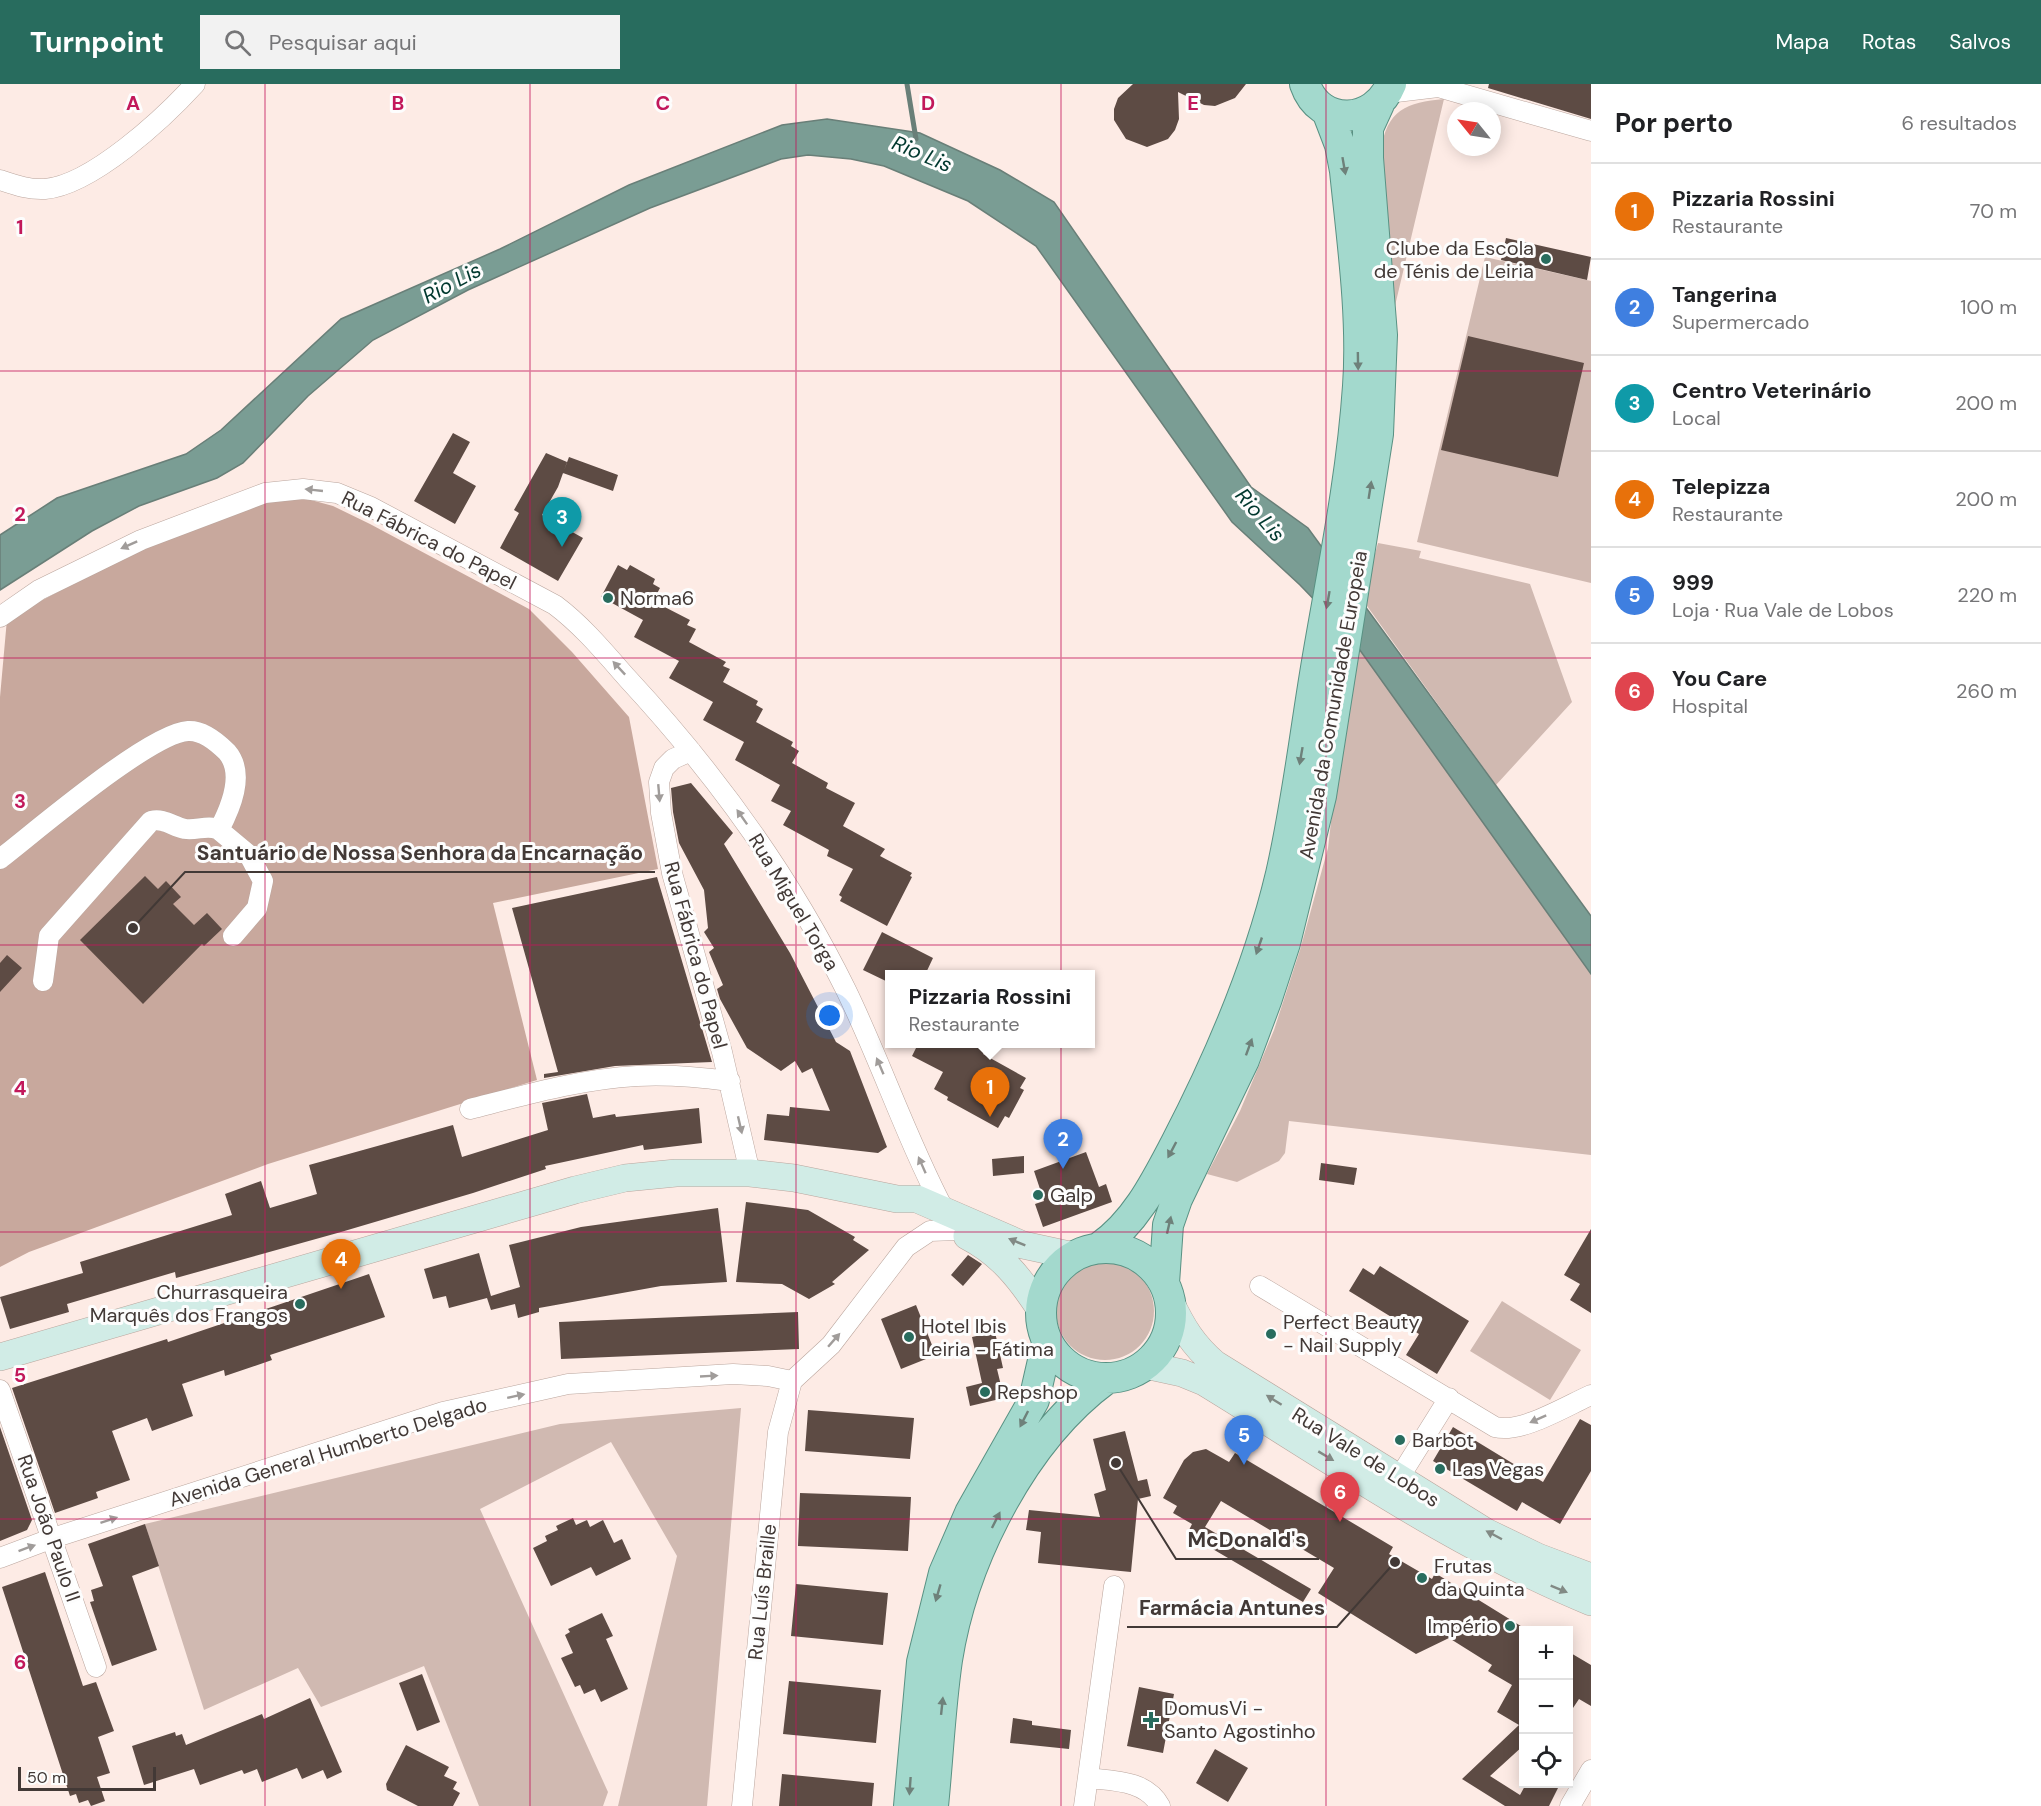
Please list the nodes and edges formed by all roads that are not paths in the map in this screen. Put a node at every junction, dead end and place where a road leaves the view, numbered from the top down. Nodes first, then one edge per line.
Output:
1 (195, 84) edge
2 (1305, 84) edge
3 (1435, 86) edge
4 (1386, 94) edge
5 (1327, 111) junction
6 (1591, 131) edge
7 (0, 180) edge
8 (1349, 545) junction
9 (0, 617) edge
10 (1323, 702) junction
11 (658, 711) joint
12 (691, 751) junction
13 (219, 830) junction
14 (0, 859) edge
15 (233, 936) dead end
16 (43, 981) dead end
17 (730, 1081) junction
18 (470, 1109) dead end
19 (750, 1173) junction
20 (950, 1220) junction
21 (1087, 1252) junction
22 (1260, 1286) dead end
23 (1167, 1292) junction
24 (1040, 1309) junction
25 (1047, 1343) junction
26 (0, 1357) edge
27 (1145, 1365) junction
28 (1106, 1379) junction
29 (792, 1381) junction
30 (0, 1390) edge
31 (1591, 1395) edge
32 (1449, 1398) junction
33 (1399, 1478) junction
34 (53, 1538) junction
35 (0, 1558) edge
36 (1589, 1576) edge
37 (1114, 1586) dead end
38 (1591, 1602) edge
39 (96, 1666) dead end
40 (1591, 1770) edge
41 (1088, 1778) junction
42 (741, 1806) edge
43 (909, 1806) edge
44 (933, 1806) edge
45 (1084, 1806) edge
46 (1160, 1806) edge
47 (1570, 1806) edge

1 - 7 street
2 - 5 main road, Avenida da Comunidade Europeia
3 - 4 street
3 - 6 street
4 - 5 main road
8 -> 4 main road, Avenida da Comunidade Europeia
5 -> 8 main road, Avenida da Comunidade Europeia
8 - 10 main road, Avenida da Comunidade Europeia
11 -> 9 street, Rua Fábrica do Papel
10 -> 21 main road, Avenida da Comunidade Europeia
23 -> 10 main road, Avenida da Comunidade Europeia
11 - 12 street, Rua Miguel Torga
12 -> 17 street, Rua Fábrica do Papel
20 -> 12 street, Rua Miguel Torga
13 - 14 street
13 - 15 street
13 - 16 street
17 - 18 street
17 -> 19 street, Rua Fábrica do Papel
19 - 20 main road
19 - 26 main road
21 -> 20 main road
20 - 24 main road
29 -> 20 street
21 - 23 main road
21 - 24 main road
22 - 32 street
23 - 27 main road
33 -> 23 main road, Rua Vale de Lobos
24 - 25 main road
25 - 28 main road
25 -> 43 main road
27 - 28 main road
27 -> 38 main road, Rua Vale de Lobos
44 -> 28 main road
34 -> 29 street, Avenida General Humberto Delgado
29 - 42 street, Rua Luís Braille
30 - 34 street, Rua João Paulo II
31 -> 32 street
32 - 33 street
36 -> 33 main road, Rua Vale de Lobos
35 -> 34 street, Avenida General Humberto Delgado
34 - 39 street, Rua João Paulo II
37 - 41 street
40 - 47 street
41 - 45 street
41 - 46 street

